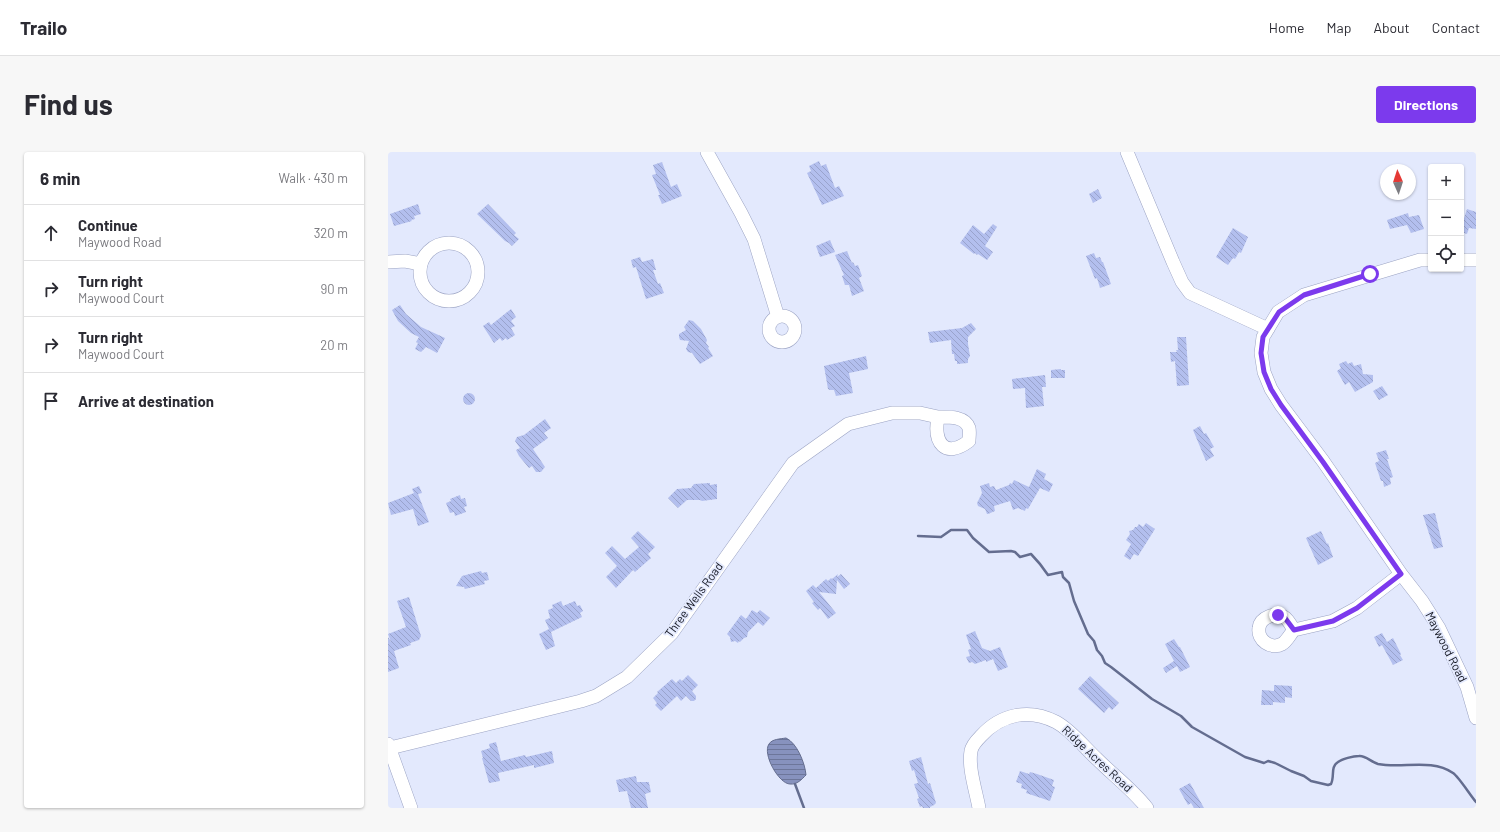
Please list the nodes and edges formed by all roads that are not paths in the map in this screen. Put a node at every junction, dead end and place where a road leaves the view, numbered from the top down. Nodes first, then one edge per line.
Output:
1 (707, 152) edge
2 (1127, 152) edge
3 (1428, 260) edge
4 (1464, 260) edge
5 (1476, 260) edge
6 (388, 262) edge
7 (421, 264) junction
8 (778, 317) dead end
9 (1268, 329) junction
10 (938, 417) dead end
11 (1401, 574) junction
12 (1294, 630) dead end
13 (1476, 718) edge
14 (389, 746) edge
15 (412, 808) edge
16 (979, 808) edge
17 (1147, 808) edge

1 - 8 street
2 - 9 street
3 - 9 street, Maywood Road
4 - 5 street
6 - 7 street
7 - 7 street
9 - 11 street, Maywood Road
10 - 14 street, Three Wells Road
11 - 12 street
11 - 13 street, Maywood Road
14 - 15 street
16 - 17 street, Ridge Acres Road

